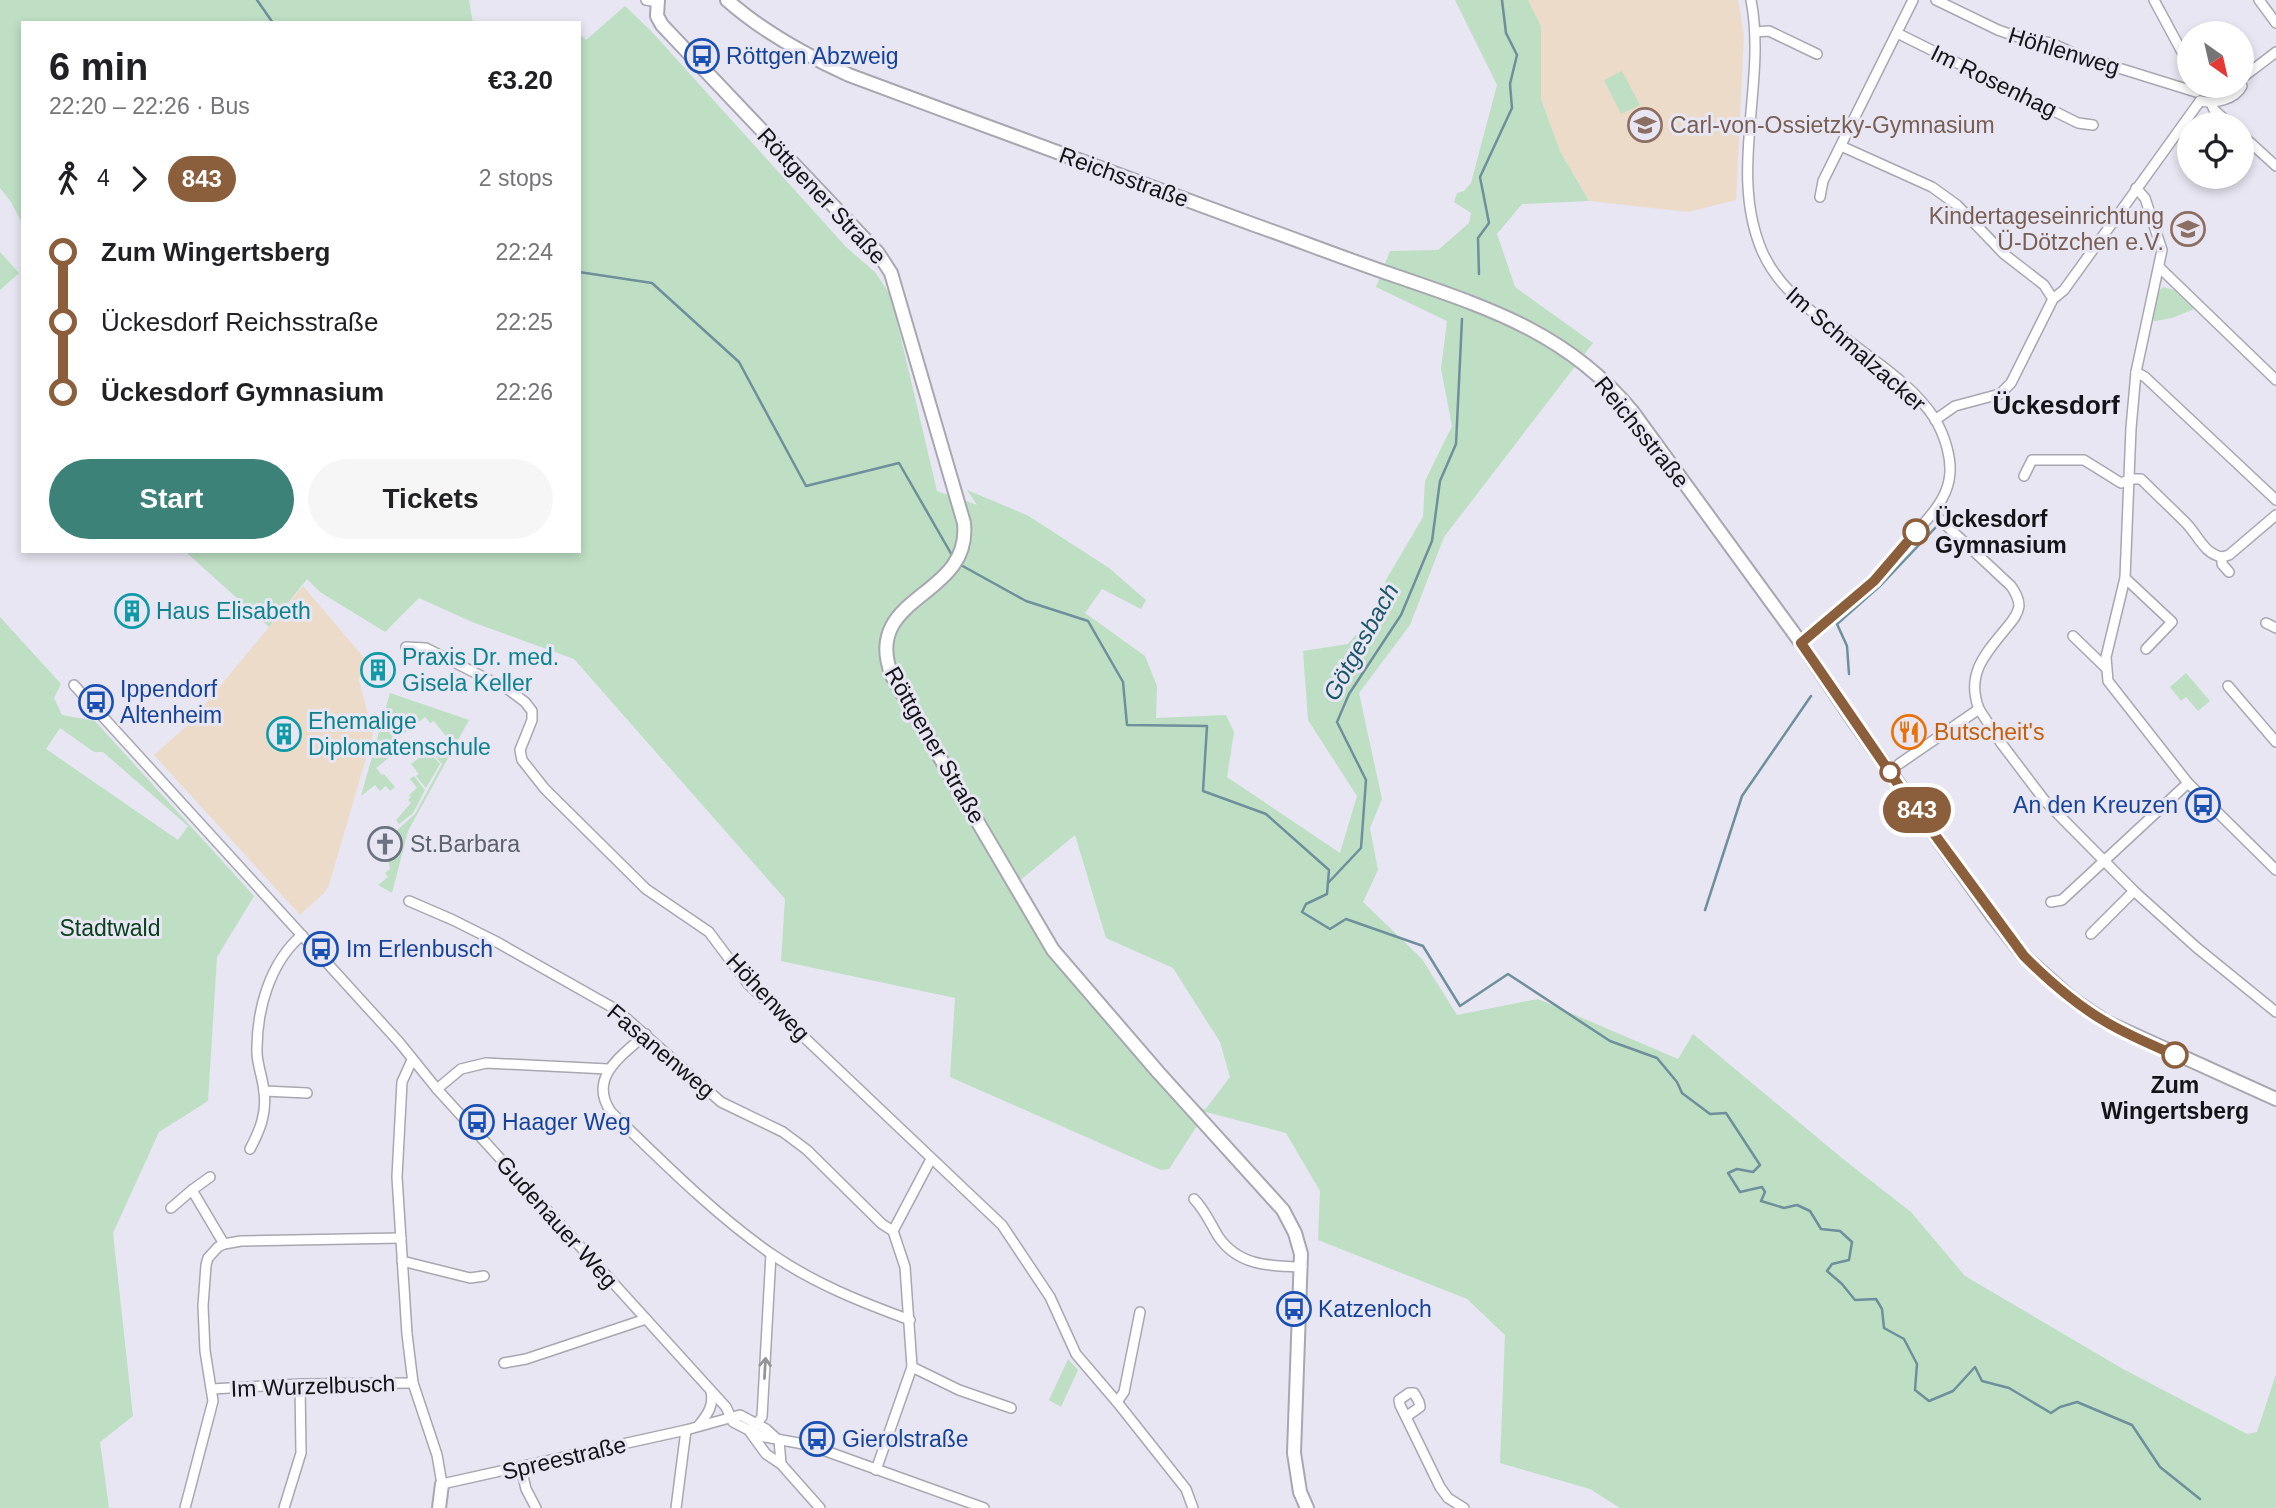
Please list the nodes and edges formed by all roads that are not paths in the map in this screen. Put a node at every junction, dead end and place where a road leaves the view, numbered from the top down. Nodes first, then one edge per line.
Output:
1 (727, 0) edge
2 (1751, 0) edge
3 (1913, 0) edge
4 (1936, 0) edge
5 (2154, 0) edge
6 (2259, 0) edge
7 (653, 1) edge
8 (2276, 23) edge
9 (1755, 32) junction
10 (1896, 33) junction
11 (2177, 43) edge
12 (2276, 52) edge
13 (1817, 54) dead end
14 (2254, 69) edge
15 (2177, 83) edge
16 (2199, 98) edge
17 (2223, 98) edge
18 (2200, 101) junction
19 (2211, 103) junction
20 (2216, 112) edge
21 (2093, 125) dead end
22 (1841, 146) junction
23 (2254, 146) edge
24 (2276, 166) edge
25 (2136, 188) junction
26 (1820, 197) dead end
27 (2159, 267) junction
28 (2053, 299) junction
29 (2136, 372) junction
30 (2276, 380) edge
31 (1935, 420) junction
32 (2024, 476) dead end
33 (2130, 479) junction
34 (2276, 500) edge
35 (1933, 513) junction
36 (2276, 515) edge
37 (2222, 557) junction
38 (2229, 572) dead end
39 (2124, 578) junction
40 (2266, 623) dead end
41 (2276, 628) edge
42 (2073, 636) dead end
43 (1801, 643) junction
44 (406, 646) dead end
45 (2147, 649) dead end
46 (2106, 668) junction
47 (74, 685) dead end
48 (2228, 686) dead end
49 (1979, 709) junction
50 (2276, 742) edge
51 (1899, 764) dead end
52 (2188, 783) junction
53 (2276, 852) edge
54 (2105, 861) junction
55 (2267, 861) junction
56 (2276, 870) edge
57 (2134, 891) junction
58 (409, 901) dead end
59 (2051, 902) dead end
60 (2091, 934) dead end
61 (302, 935) junction
62 (2276, 1012) edge
63 (646, 1034) junction
64 (412, 1060) junction
65 (608, 1069) junction
66 (436, 1089) junction
67 (264, 1091) junction
68 (307, 1093) dead end
69 (2276, 1100) edge
70 (250, 1149) dead end
71 (930, 1159) junction
72 (210, 1177) dead end
73 (192, 1190) junction
74 (1194, 1199) dead end
75 (171, 1208) dead end
76 (892, 1231) junction
77 (401, 1238) junction
78 (224, 1244) junction
79 (771, 1254) junction
80 (402, 1261) junction
81 (1302, 1267) junction
82 (484, 1276) dead end
83 (1140, 1312) dead end
84 (646, 1319) junction
85 (910, 1320) junction
86 (504, 1363) dead end
87 (912, 1367) junction
88 (413, 1383) junction
89 (300, 1384) junction
90 (212, 1389) junction
91 (711, 1391) junction
92 (1117, 1402) junction
93 (1012, 1408) dead end
94 (731, 1416) junction
95 (1407, 1416) dead end
96 (757, 1424) junction
97 (698, 1426) junction
98 (686, 1430) junction
99 (749, 1430) junction
100 (779, 1440) junction
101 (780, 1464) junction
102 (521, 1468) junction
103 (876, 1470) junction
104 (442, 1484) junction
105 (185, 1508) edge
106 (284, 1508) edge
107 (439, 1508) edge
108 (536, 1508) edge
109 (676, 1508) edge
110 (820, 1508) edge
111 (984, 1508) edge
112 (1193, 1508) edge
113 (1307, 1508) edge
114 (1464, 1508) edge

1 - 43 main road, Reichsstraße
2 - 9 street, Im Schmalzacker
3 - 10 street
4 - 15 street, Höhlenweg
5 - 11 street
6 - 8 street
7 - 81 main road, Röttgener Straße
9 - 13 street
9 - 31 street, Im Schmalzacker
10 - 21 street, Im Rosenhag
10 - 22 street
12 - 14 street
16 - 18 street
17 - 19 street
18 - 19 street
18 - 25 street
19 - 20 street
22 - 26 street
22 - 28 street
23 - 24 street
25 - 27 street
25 - 28 street
27 - 29 street
27 - 30 street
28 - 31 street
29 - 33 street
29 - 34 street
31 - 35 street, Im Schmalzacker
32 - 33 street
33 - 37 street
33 - 39 street
35 - 43 street, Im Schmalzacker
35 - 49 street
36 - 37 street
37 - 38 street
39 - 45 street
39 - 46 street
40 - 41 street
42 - 46 street
43 - 69 main road, Reichsstraße
44 - 71 street, Höhenweg
46 - 52 street
47 - 61 street, Gudenauer Weg
48 - 50 street
49 - 51 street
49 - 54 street
52 - 54 street
52 - 55 street
53 - 55 street
54 - 57 street
54 - 59 street
55 - 56 street
57 - 60 street
57 - 62 street
58 - 63 street, Fasanenweg
61 - 64 street, Gudenauer Weg
61 - 67 street
63 - 65 street
63 - 76 street, Fasanenweg
64 - 66 street, Gudenauer Weg
64 - 77 street
65 - 66 street
65 - 79 street
66 - 84 street, Gudenauer Weg
67 - 68 street
67 - 70 street
71 - 76 street
71 - 92 street, Höhenweg
72 - 73 street
73 - 75 street
73 - 78 street
74 - 81 street
76 - 85 street
77 - 78 street
77 - 80 street
78 - 90 street
79 - 85 street
96 -> 79 street
80 - 82 street
80 - 88 street
81 - 113 main road, Röttgener Straße
83 - 92 street
84 - 86 street
84 - 91 street, Gudenauer Weg
85 - 87 street
87 - 93 street
87 - 103 street
88 - 89 street, Im Wurzelbusch
88 - 104 street
89 - 90 street, Im Wurzelbusch
89 - 106 street
90 - 105 street
91 - 94 street, Gudenauer Weg
91 - 97 street
92 - 112 street, Höhenweg
94 - 96 street, Gudenauer Weg
94 - 97 street, Spreestraße
94 - 99 street, Gudenauer Weg
95 - 114 street
96 - 99 street
96 - 100 street, Gudenauer Weg
97 - 98 street, Spreestraße
98 - 102 street, Spreestraße
98 - 109 street
99 - 100 street, Gudenauer Weg
99 - 101 street
100 - 101 street
100 - 103 street, Gudenauer Weg
101 - 110 street
102 - 104 street, Spreestraße
102 - 108 street
103 - 111 street, Gudenauer Weg
104 - 107 main road

